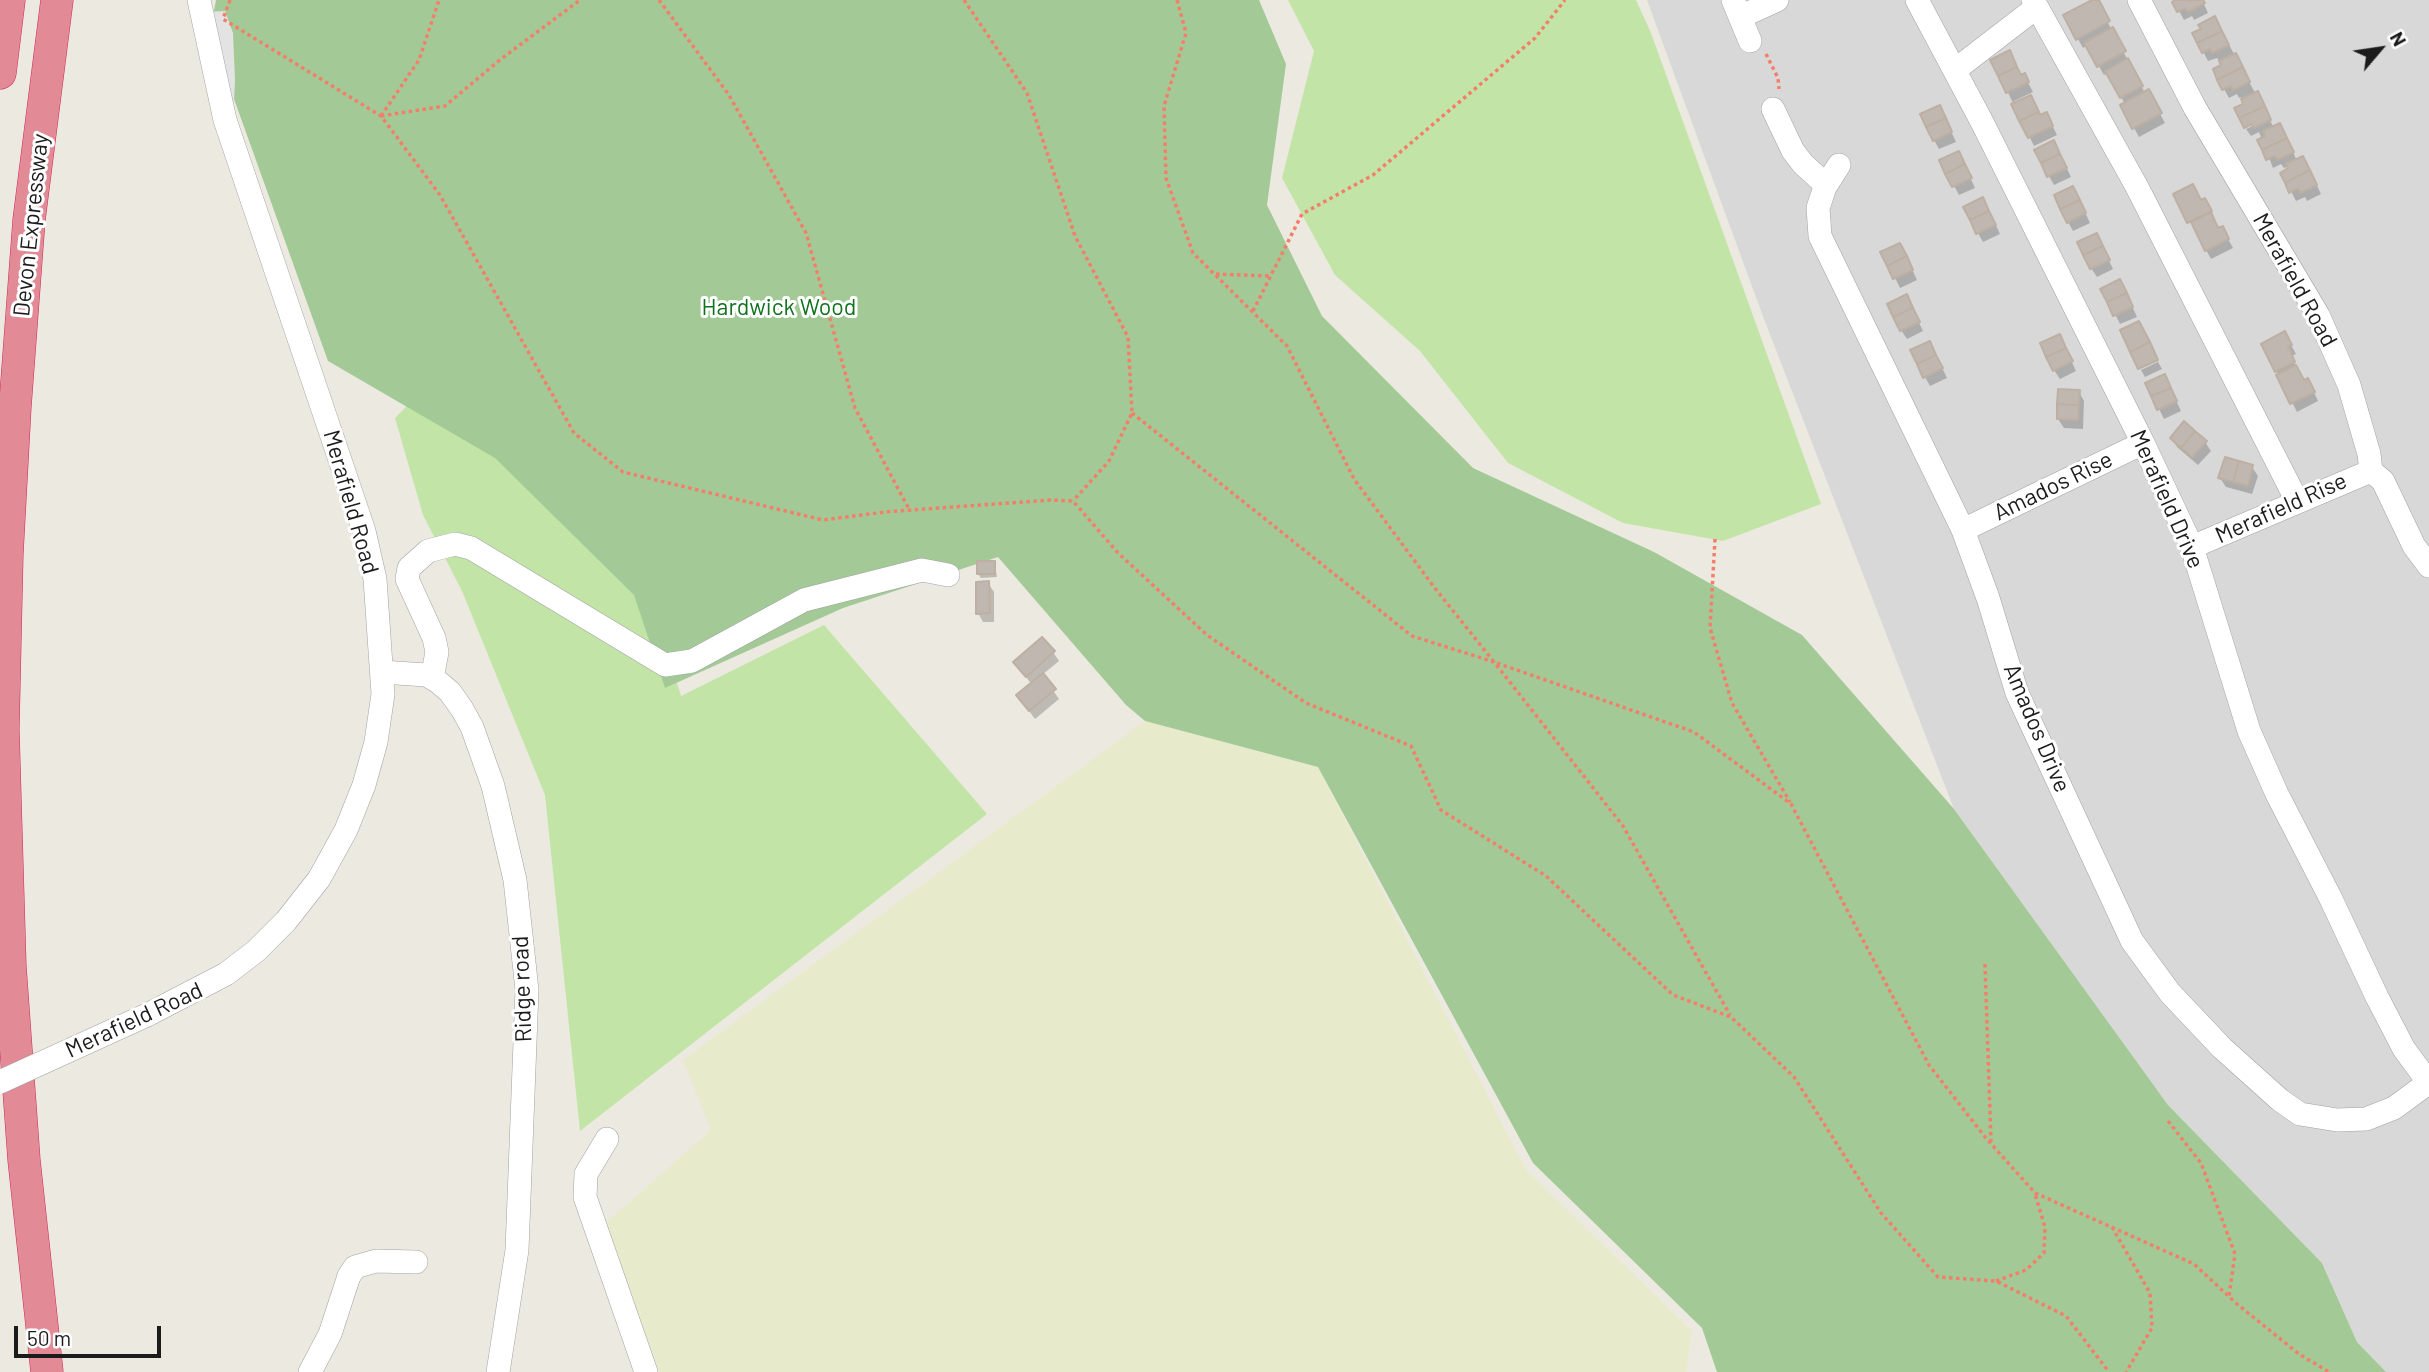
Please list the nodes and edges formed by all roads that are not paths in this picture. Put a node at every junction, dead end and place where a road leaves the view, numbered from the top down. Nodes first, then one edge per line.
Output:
1 (9, 0) edge
2 (57, 0) edge
3 (199, 0) edge
4 (1777, 0) edge
5 (1917, 0) edge
6 (2139, 0) edge
7 (2035, 3) edge
8 (1737, 8) edge
9 (1750, 41) dead end
10 (1955, 70) junction
11 (0, 73) edge
12 (1773, 109) dead end
13 (1839, 165) dead end
14 (1826, 185) junction
15 (2143, 443) junction
16 (2371, 471) junction
17 (2297, 502) junction
18 (1963, 530) junction
19 (2192, 547) junction
20 (2429, 566) edge
21 (948, 575) dead end
22 (382, 672) junction
23 (432, 678) junction
24 (0, 1082) edge
25 (2429, 1083) edge
26 (607, 1139) dead end
27 (416, 1262) dead end
28 (47, 1372) edge
29 (310, 1372) edge
30 (498, 1372) edge
31 (646, 1372) edge

1 - 11 highway
2 - 28 highway, Devon Expressway
3 - 22 street, Merafield Road
4 - 8 street
5 - 10 street, Merafield Drive
6 - 16 street, Merafield Road
7 - 10 street
7 - 17 street
8 - 9 street
10 - 15 street, Merafield Drive
12 - 14 street
13 - 14 street, Amados Drive
14 - 18 street, Amados Drive
15 - 18 street, Amados Rise
15 - 19 street, Merafield Drive
16 - 17 street, Merafield Rise
16 - 20 street, Merafield Road
17 - 19 street, Merafield Rise
18 - 25 street, Amados Drive
19 - 25 street, Merafield Drive
21 - 23 street
22 - 23 street
22 - 24 street, Merafield Road, bridge
23 - 30 street, Ridge road
26 - 31 street
27 - 29 street

